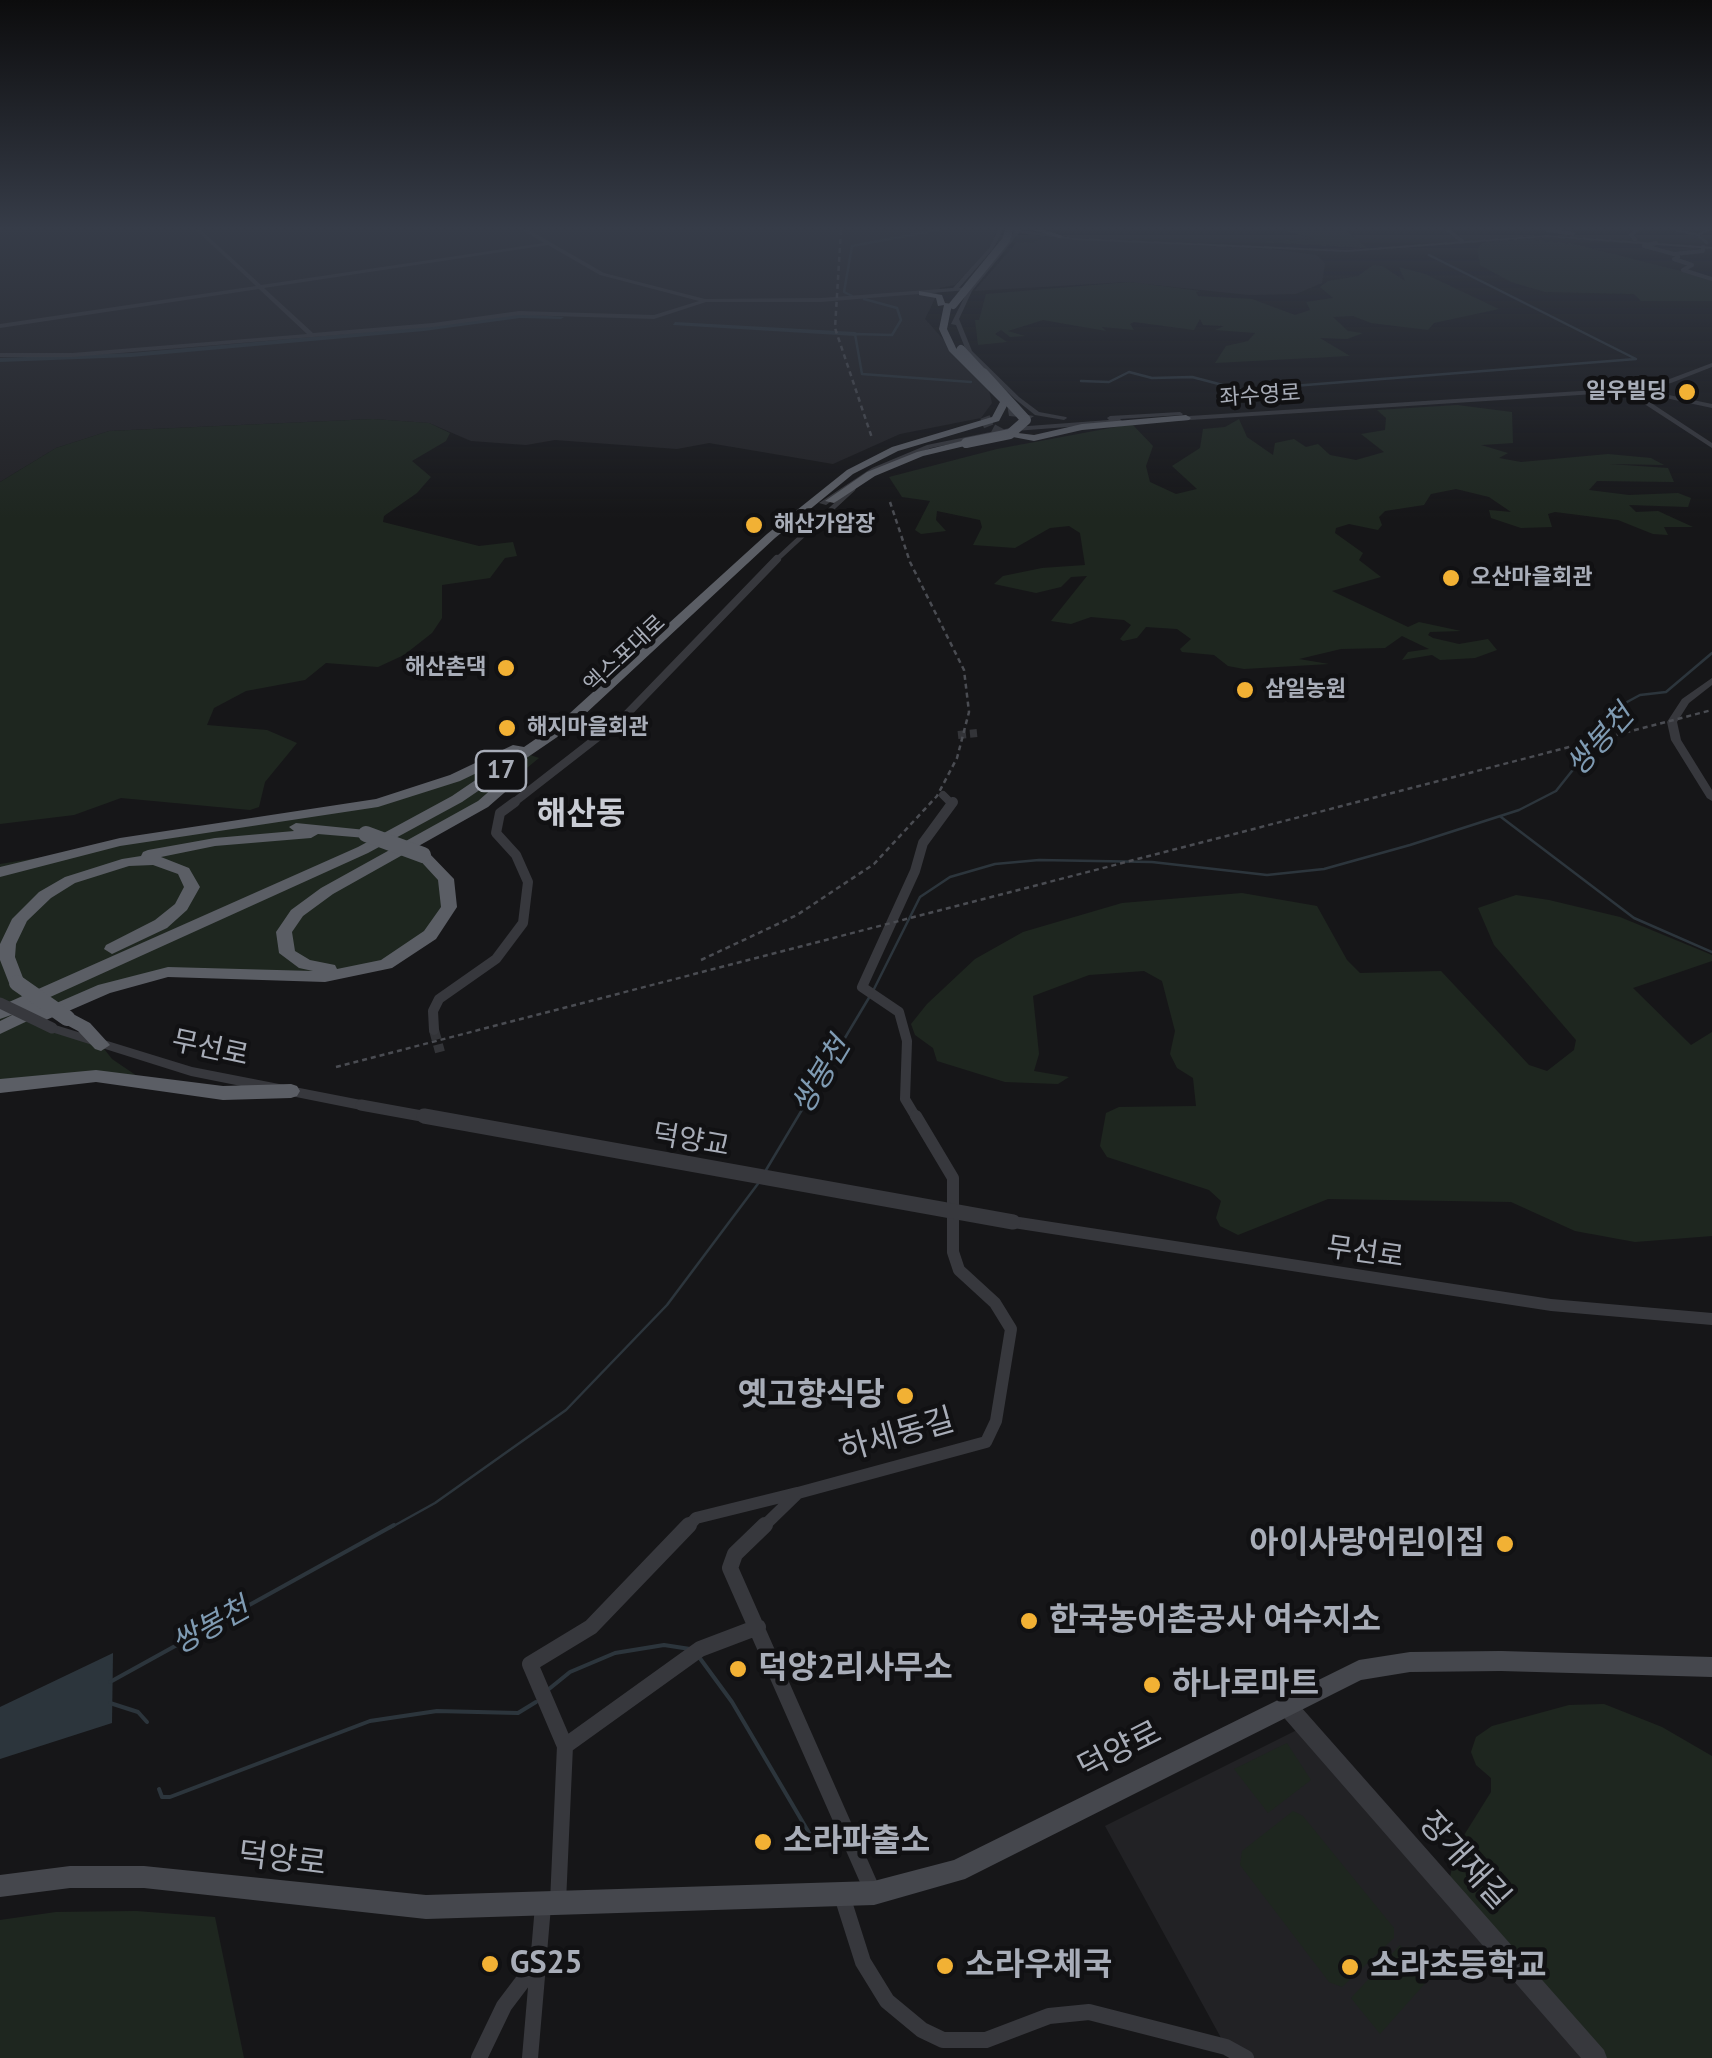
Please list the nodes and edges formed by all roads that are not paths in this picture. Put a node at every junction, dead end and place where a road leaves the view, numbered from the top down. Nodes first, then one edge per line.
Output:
1 (302, 326) edge
2 (395, 326) edge
3 (943, 326) edge
4 (956, 326) edge
5 (959, 326) edge
6 (312, 335) junction
7 (956, 346) junction
8 (0, 355) edge
9 (1712, 362) edge
10 (980, 377) junction
11 (1678, 379) junction
12 (1630, 388) junction
13 (1592, 392) junction
14 (1003, 398) junction
15 (1681, 398) junction
16 (1649, 403) junction
17 (1712, 405) edge
18 (1034, 412) junction
19 (1141, 416) junction
20 (985, 417) tunnel mouth
21 (1186, 418) junction
22 (1002, 434) dead end
23 (1712, 446) edge
24 (870, 462) junction
25 (858, 486) dead end
26 (832, 501) junction
27 (1712, 681) edge
28 (593, 700) junction
29 (583, 724) junction
30 (608, 730) junction
31 (522, 770) junction
32 (944, 795) dead end
33 (1712, 798) edge
34 (188, 832) junction
35 (366, 834) junction
36 (120, 842) junction
37 (0, 864) edge
38 (0, 872) edge
39 (70, 880) junction
40 (420, 944) junction
41 (0, 1003) edge
42 (0, 1012) edge
43 (60, 1023) junction
44 (0, 1028) edge
45 (434, 1030) tunnel mouth
46 (0, 1036) edge
47 (102, 1045) joint
48 (0, 1086) edge
49 (291, 1091) junction
50 (361, 1105) joint
51 (1013, 1222) joint
52 (1712, 1319) edge
53 (798, 1493) junction
54 (758, 1627) junction
55 (1712, 1667) edge
56 (1286, 1705) junction
57 (565, 1746) junction
58 (0, 1886) edge
59 (874, 1894) junction
60 (842, 1895) junction
61 (550, 1905) junction
62 (536, 1964) junction
63 (479, 2058) edge
64 (530, 2058) edge
65 (1246, 2058) edge
66 (1596, 2058) edge

1 - 6 street
2 - 6 street
3 - 7 highway
4 - 7 street
5 - 18 street
6 - 8 street
7 - 10 highway
7 - 26 highway, 엑스포대로 / 17, bridge
9 - 11 street, 좌수영로
9 - 12 street, 좌수영로
10 - 14 highway
10 - 20 highway
11 - 12 street, 좌수영로
11 - 15 street
12 - 13 street, 좌수영로
12 - 15 street
12 - 16 street
12 - 19 street, 좌수영로
13 - 16 street
13 - 21 street, 좌수영로
14 - 18 street
14 - 24 highway, 엑스포대로 / 17
15 - 16 street
15 - 17 street
16 - 23 street
18 - 19 street
19 - 24 street, 좌수영로
21 - 22 highway
21 - 26 street, 좌수영로
24 - 28 highway, 엑스포대로 / 17
25 - 26 street
26 - 29 highway, 엑스포대로 / 17
26 - 30 street
27 - 33 street
28 - 34 highway
28 - 42 highway, 엑스포대로 / 17
29 - 30 street
29 - 31 highway, 엑스포대로 / 17
30 - 45 street
31 - 40 highway
31 - 44 highway, 엑스포대로 / 17
32 - 53 street, 하세동길
34 - 35 highway
34 - 36 highway
35 - 39 highway
35 - 40 highway, bridge
36 - 37 highway
36 - 38 highway
39 - 42 highway
39 - 43 highway, bridge
40 - 46 highway
41 - 43 street, bridge
43 - 47 highway
47 - 49 street, 무선로
48 - 49 highway
49 - 50 street, 무선로
50 - 51 street, 덕양교, bridge
51 - 52 street, 무선로
53 - 54 street
53 - 57 street
54 - 57 street
54 - 59 street
55 - 56 main road, 덕양로
56 - 59 main road, 덕양로
56 - 66 street, 장개재길
57 - 61 street
58 - 61 main road, 덕양로
59 - 60 main road, 덕양로
60 - 61 main road, 덕양로
60 - 65 street
61 - 62 street
62 - 63 street
62 - 64 street

